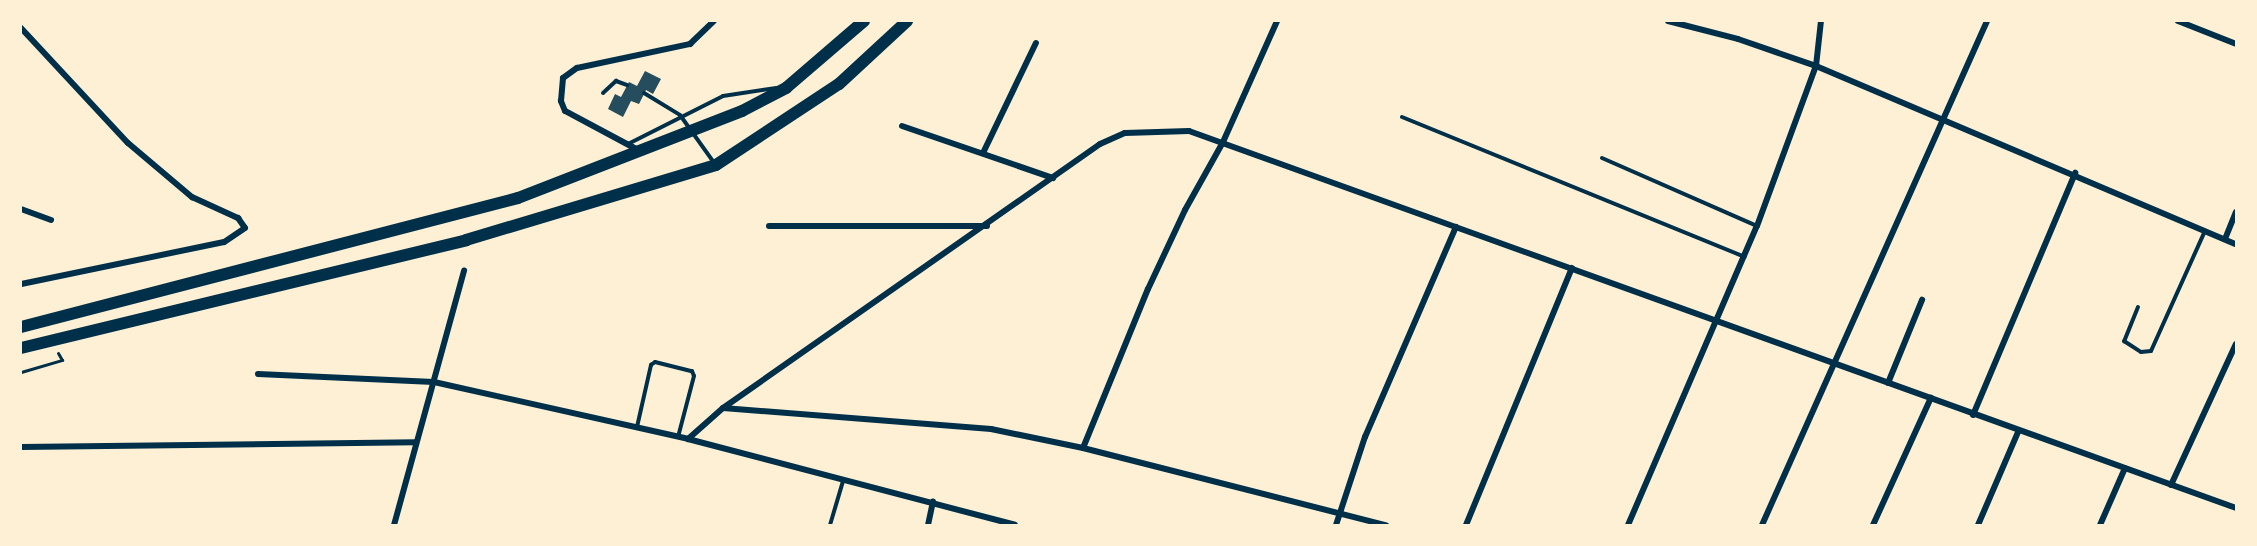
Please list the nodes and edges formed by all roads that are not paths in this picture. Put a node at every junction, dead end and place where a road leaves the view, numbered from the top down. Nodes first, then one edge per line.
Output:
1 (714, 21) edge
2 (864, 21) edge
3 (907, 21) edge
4 (1277, 21) edge
5 (1668, 21) edge
6 (1821, 21) edge
7 (1987, 21) edge
8 (2178, 21) edge
9 (21, 28) edge
10 (1036, 43) dead end
11 (2236, 44) edge
12 (1816, 66) junction
13 (627, 85) dead end
14 (786, 87) junction
15 (603, 93) dead end
16 (644, 93) dead end
17 (680, 115) junction
18 (1402, 117) dead end
19 (1944, 117) junction
20 (902, 126) dead end
21 (696, 132) junction
22 (1223, 142) junction
23 (628, 144) junction
24 (641, 152) junction
25 (983, 153) junction
26 (1602, 158) dead end
27 (716, 165) junction
28 (2075, 173) junction
29 (1053, 178) junction
30 (21, 208) edge
31 (2236, 212) edge
32 (51, 220) dead end
33 (769, 226) dead end
34 (988, 226) junction
35 (1757, 226) junction
36 (1456, 227) junction
37 (2205, 230) junction
38 (2225, 239) junction
39 (2236, 244) edge
40 (1745, 257) junction
41 (1572, 268) junction
42 (464, 270) dead end
43 (21, 284) edge
44 (1922, 300) dead end
45 (2138, 307) dead end
46 (1718, 321) junction
47 (21, 327) edge
48 (2236, 344) edge
49 (21, 348) edge
50 (1836, 363) junction
51 (258, 374) dead end
52 (434, 382) junction
53 (1888, 383) junction
54 (1931, 398) junction
55 (723, 408) junction
56 (1973, 415) junction
57 (637, 428) junction
58 (2019, 430) junction
59 (678, 437) junction
60 (688, 439) junction
61 (416, 442) junction
62 (21, 447) edge
63 (1083, 448) junction
64 (2125, 468) junction
65 (843, 481) junction
66 (2171, 485) junction
67 (933, 502) junction
68 (2236, 508) edge
69 (1340, 512) junction
70 (394, 525) edge
71 (830, 525) edge
72 (928, 525) edge
73 (1015, 525) edge
74 (1336, 525) edge
75 (1386, 525) edge
76 (1466, 525) edge
77 (1628, 525) edge
78 (1762, 525) edge
79 (1873, 525) edge
80 (1978, 525) edge
81 (2100, 525) edge

1 - 23 street
2 - 14 highway
3 - 27 highway
4 - 22 street
5 - 12 street
6 - 12 street
7 - 19 street
8 - 11 street
9 - 43 street
10 - 25 street
12 - 19 street
12 - 35 street
13 - 15 lane
14 - 17 lane
14 - 21 highway
16 - 17 lane
17 - 21 lane
17 - 23 lane
18 - 40 lane
19 - 28 street
19 - 50 street
20 - 25 street
21 - 24 highway
21 - 27 lane
22 - 29 street
22 - 36 street
22 - 63 street
23 - 24 street
24 - 47 highway
25 - 29 street
26 - 35 lane
27 - 49 highway
28 - 37 street
28 - 56 street
29 - 34 street
30 - 32 street
31 - 38 street
33 - 34 street
34 - 55 street
35 - 40 street
36 - 41 street
36 - 69 street
37 - 38 street
37 - 45 lane
38 - 39 street
40 - 46 street
41 - 46 street
41 - 76 street
42 - 52 street
44 - 53 street
46 - 50 street
46 - 77 street
48 - 66 street
50 - 53 street
50 - 78 street
51 - 52 street
52 - 57 street
52 - 61 street
53 - 54 street
54 - 56 street
54 - 79 street
55 - 60 street
55 - 63 street
56 - 58 street
57 - 59 street
57 - 59 lane
58 - 64 street
58 - 80 street
59 - 60 street
60 - 65 street
61 - 62 street
61 - 70 street
63 - 69 street
64 - 66 street
64 - 81 street
65 - 67 street
65 - 71 lane
66 - 68 street
67 - 72 street
67 - 73 street
69 - 74 street
69 - 75 street

